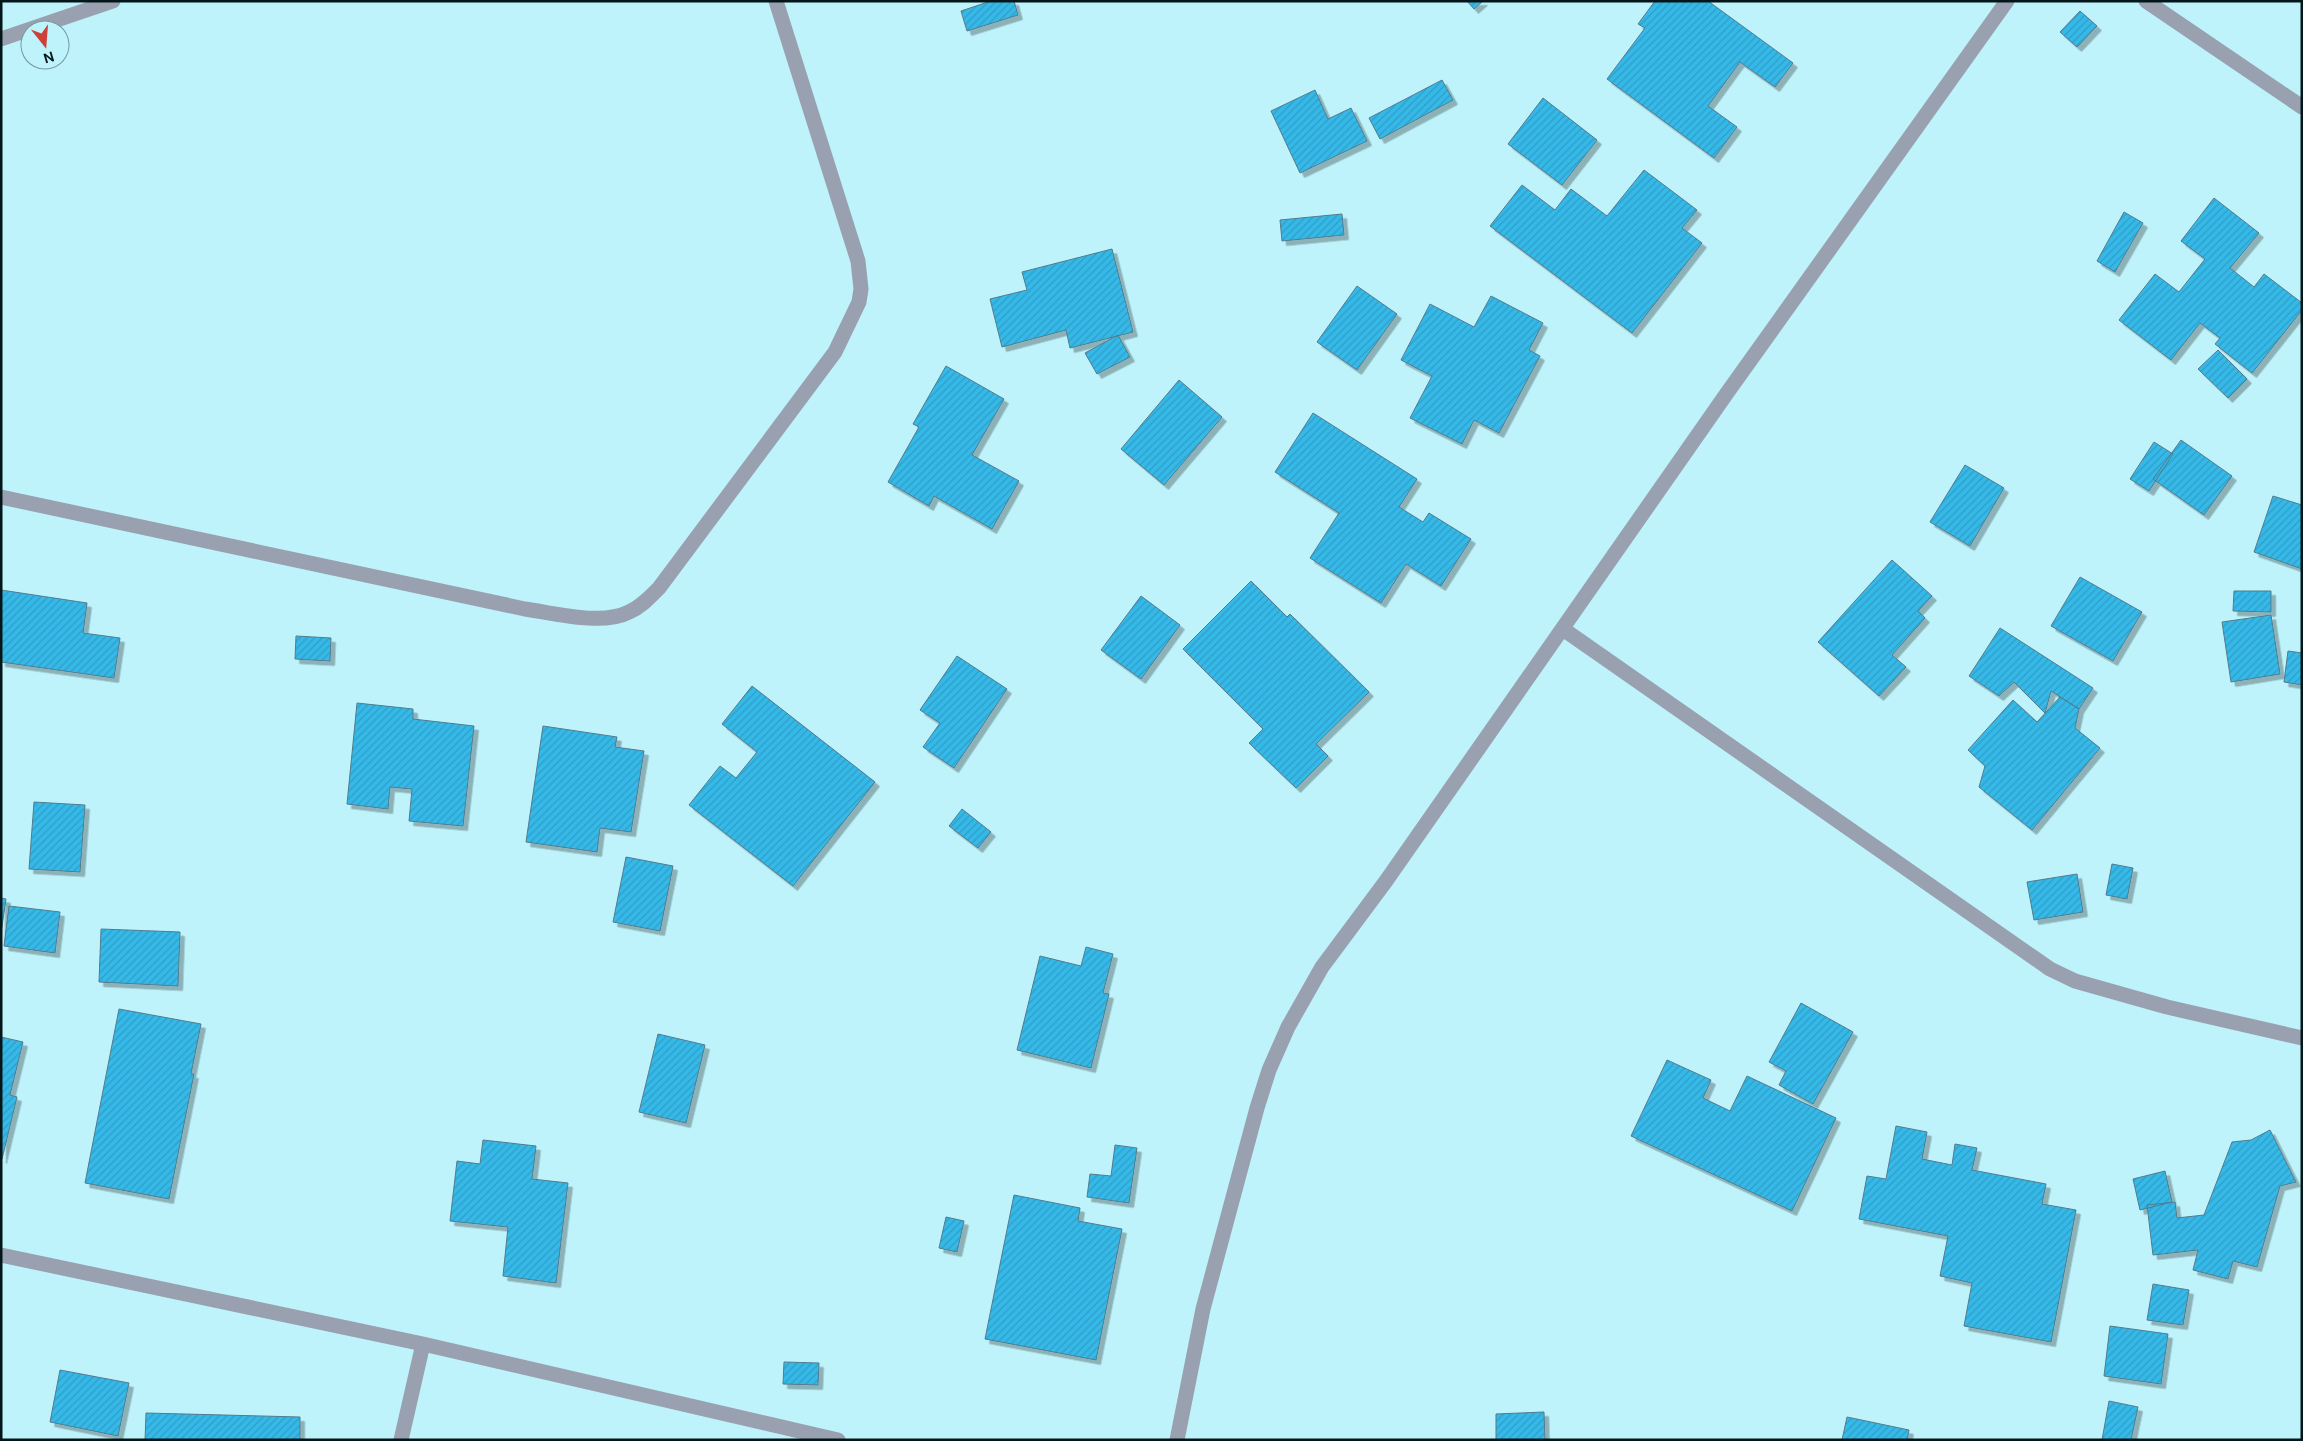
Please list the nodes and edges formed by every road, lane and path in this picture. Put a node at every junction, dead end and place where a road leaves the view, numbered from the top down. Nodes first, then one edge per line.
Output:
1 (113, 1) edge
2 (776, 1) edge
3 (2007, 1) edge
4 (2146, 1) edge
5 (1, 39) edge
6 (2302, 107) edge
7 (1, 497) edge
8 (1563, 629) junction
9 (2302, 1038) edge
10 (1, 1254) edge
11 (423, 1344) junction
12 (401, 1440) edge
13 (838, 1440) edge
14 (1177, 1440) edge

1 - 5 street
2 - 7 street
3 - 8 street
4 - 6 street
8 - 9 street
8 - 14 street
10 - 11 street
11 - 12 street
11 - 13 street

